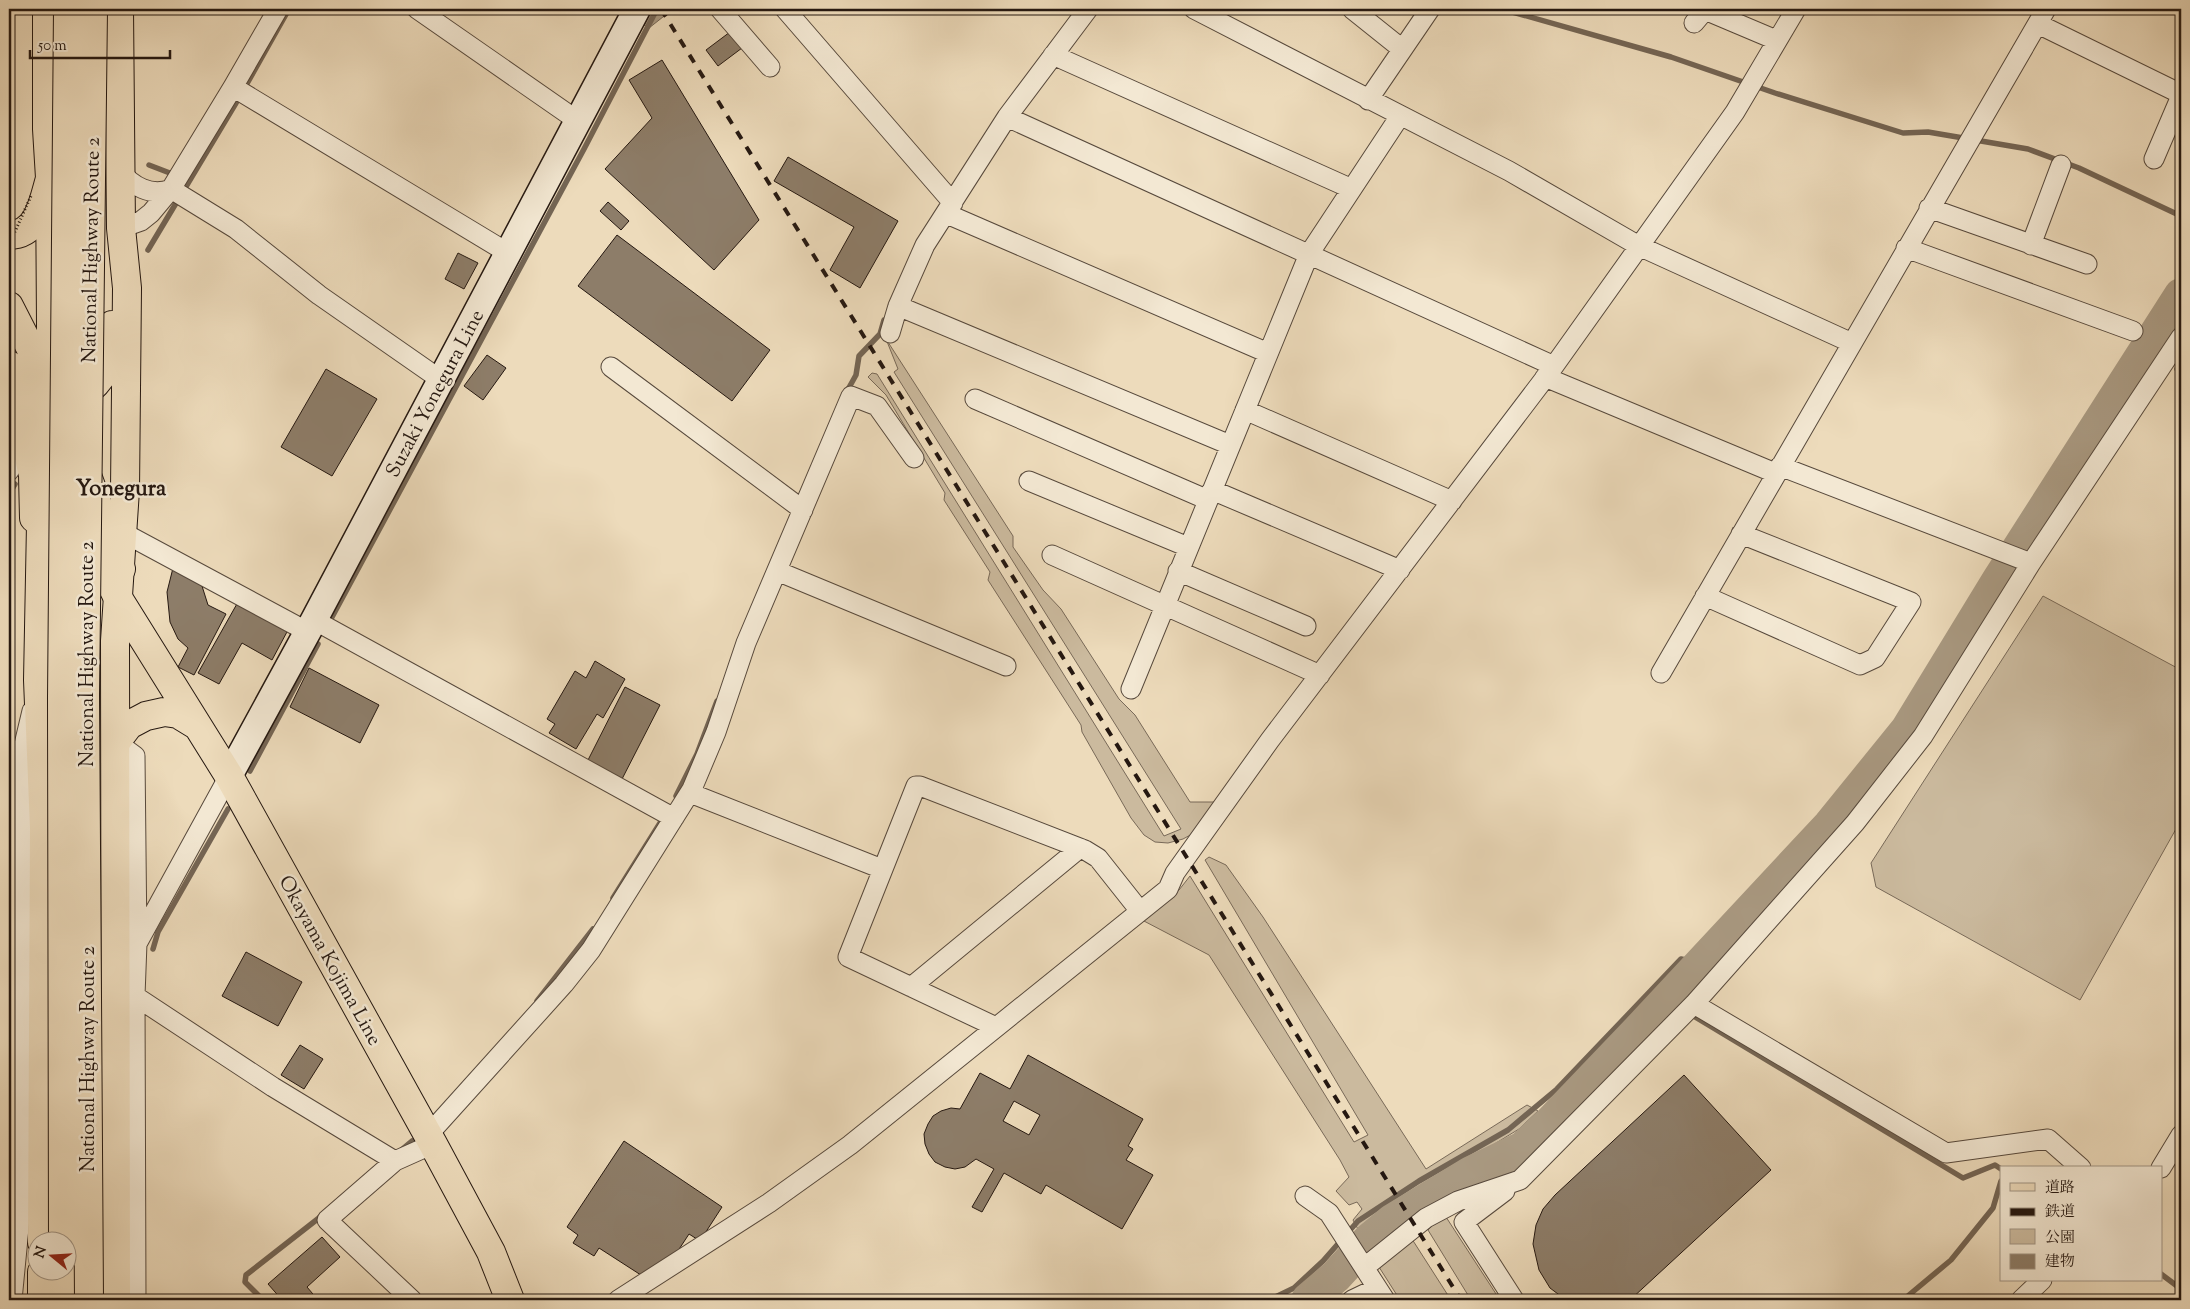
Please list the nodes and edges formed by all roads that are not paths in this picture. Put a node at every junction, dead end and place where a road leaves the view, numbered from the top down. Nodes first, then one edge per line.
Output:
1 (33, 9) edge
2 (47, 9) edge
3 (68, 9) edge
4 (93, 9) edge
5 (119, 9) edge
6 (278, 9) edge
7 (418, 9) edge
8 (637, 9) edge
9 (720, 9) edge
10 (785, 9) edge
11 (1088, 9) edge
12 (1194, 9) edge
13 (1352, 9) edge
14 (1430, 9) edge
15 (1796, 9) edge
16 (2042, 17) edge
17 (1694, 23) dead end
18 (1776, 40) junction
19 (1402, 49) junction
20 (1053, 54) junction
21 (770, 67) dead end
22 (239, 90) junction
23 (2181, 95) edge
24 (1368, 100) junction
25 (1400, 116) junction
26 (1006, 117) junction
27 (578, 121) junction
28 (47, 129) junction
29 (2154, 159) dead end
30 (2061, 165) dead end
31 (120, 170) junction
32 (177, 186) junction
33 (40, 187) junction
34 (1352, 188) junction
35 (950, 208) junction
36 (1929, 208) junction
37 (121, 228) junction
38 (9, 235) edge
39 (2030, 244) junction
40 (1639, 246) junction
41 (1906, 248) junction
42 (508, 253) junction
43 (1309, 254) junction
44 (2087, 264) dead end
45 (9, 306) edge
46 (898, 306) junction
47 (2133, 330) dead end
48 (890, 333) dead end
49 (2181, 338) edge
50 (1852, 343) junction
51 (1268, 353) junction
52 (9, 365) edge
53 (612, 367) dead end
54 (1549, 371) junction
55 (9, 378) edge
56 (441, 380) junction
57 (47, 399) junction
58 (975, 399) dead end
59 (1245, 410) junction
60 (1230, 445) junction
61 (914, 458) dead end
62 (22, 461) edge
63 (1778, 469) junction
64 (1029, 481) dead end
65 (1210, 495) junction
66 (1452, 501) junction
67 (799, 507) junction
68 (1741, 534) junction
69 (89, 538) junction
70 (1188, 547) junction
71 (119, 550) junction
72 (1052, 554) dead end
73 (2028, 561) junction
74 (1178, 570) junction
75 (1400, 570) junction
76 (777, 571) junction
77 (1705, 596) junction
78 (39, 597) junction
79 (118, 598) junction
80 (1164, 606) junction
81 (311, 626) junction
82 (1306, 626) dead end
83 (136, 628) junction
84 (1006, 666) dead end
85 (1661, 673) dead end
86 (1320, 675) junction
87 (38, 680) junction
88 (1130, 689) dead end
89 (196, 725) junction
90 (116, 742) junction
91 (229, 776) junction
92 (690, 793) junction
93 (668, 815) junction
94 (1080, 848) junction
95 (882, 869) junction
96 (17, 873) edge
97 (1140, 911) junction
98 (137, 943) junction
99 (911, 987) junction
100 (135, 996) junction
101 (1689, 1009) junction
102 (996, 1027) junction
103 (2181, 1135) edge
104 (430, 1139) junction
105 (392, 1158) junction
106 (2079, 1166) edge
107 (2162, 1166) edge
108 (24, 1176) junction
109 (1520, 1180) junction
110 (9, 1192) edge
111 (1305, 1196) dead end
112 (42, 1232) edge
113 (63, 1232) edge
114 (1363, 1265) junction
115 (42, 1282) edge
116 (63, 1282) edge
117 (2040, 1282) edge
118 (1381, 1294) edge
119 (12, 1300) edge
120 (42, 1300) edge
121 (63, 1300) edge
122 (89, 1300) edge
123 (116, 1300) edge
124 (136, 1300) edge
125 (412, 1300) edge
126 (510, 1300) edge
127 (618, 1300) edge
128 (1352, 1300) edge
129 (1514, 1300) edge
130 (2021, 1300) edge

1 - 28 street
2 - 28 main road
3 - 113 main road, National Highway Route 2, bridge
4 - 122 main road, National Highway Route 2, bridge
5 - 31 main road
6 - 22 street
7 - 27 street
8 - 27 main road, Suzaki Yonegura Line
9 - 21 street
10 - 35 street
11 - 20 street
12 - 24 street
13 - 19 street
14 - 19 street
15 - 18 street
16 - 23 street
16 - 36 street
17 - 18 street
18 - 40 street
19 - 24 street
20 - 26 street
20 - 34 street
22 - 32 street
22 - 42 street
23 - 29 street
24 - 25 street
25 - 34 street
25 - 40 street
26 - 35 street
26 - 43 street
27 - 42 main road, Suzaki Yonegura Line
28 - 33 main road
30 - 39 street
31 - 32 street
31 - 37 main road
32 - 37 street
32 - 56 street
33 - 38 main road
33 - 57 main road
34 - 43 street
35 - 46 street
35 - 51 street
36 - 39 street
36 - 41 street
37 - 57 main road
37 - 71 main road
39 - 44 street
40 - 50 street
40 - 54 street
41 - 47 street
41 - 50 street
42 - 56 main road, Suzaki Yonegura Line
43 - 51 street
43 - 54 street
45 - 57 main road, Okayama Kojima Line
46 - 48 street
46 - 60 street
49 - 73 street
50 - 63 street
51 - 59 street
52 - 57 main road, Okayama Kojima Line
53 - 67 street
54 - 63 street
54 - 66 street
55 - 62 main road
56 - 81 main road, Suzaki Yonegura Line
57 - 62 main road
57 - 71 main road, Okayama Kojima Line
58 - 65 street
59 - 60 street
59 - 66 street
60 - 65 street
61 - 67 street
62 - 69 main road, Okayama Kojima Line
62 - 78 main road
63 - 68 street
63 - 73 street
64 - 70 street
65 - 70 street
65 - 75 street
66 - 75 street
67 - 76 street
68 - 77 street
68 - 77 street
69 - 71 main road
69 - 78 main road
69 - 79 main road, Okayama Kojima Line
70 - 74 street
71 - 79 main road
71 - 81 street
71 - 83 main road, Okayama Kojima Line
72 - 80 street
73 - 101 street
74 - 80 street
74 - 82 street
75 - 86 street
76 - 84 street
76 - 92 street
77 - 85 street
78 - 87 main road
79 - 83 main road, Okayama Kojima Line
79 - 90 main road
80 - 86 street
80 - 88 street
81 - 91 main road, Suzaki Yonegura Line
81 - 93 street
83 - 89 main road, Okayama Kojima Line
86 - 97 street
87 - 96 street
87 - 112 main road
89 - 90 main road
89 - 91 main road, Okayama Kojima Line
90 - 98 street
90 - 123 main road
91 - 98 street
91 - 104 main road, Okayama Kojima Line
92 - 93 street
92 - 95 street
93 - 104 street
94 - 95 street
94 - 97 street
94 - 99 street
95 - 99 street
96 - 108 street
97 - 102 street
98 - 100 street
99 - 102 street
100 - 105 street
100 - 124 street
101 - 106 street
101 - 109 street
102 - 127 street
103 - 107 street
104 - 105 street
104 - 126 main road, Okayama Kojima Line
105 - 125 street
108 - 110 street
108 - 119 street
109 - 114 street
109 - 129 street
111 - 114 street
114 - 118 street
115 - 120 main road
116 - 121 main road
117 - 130 street
118 - 128 street

